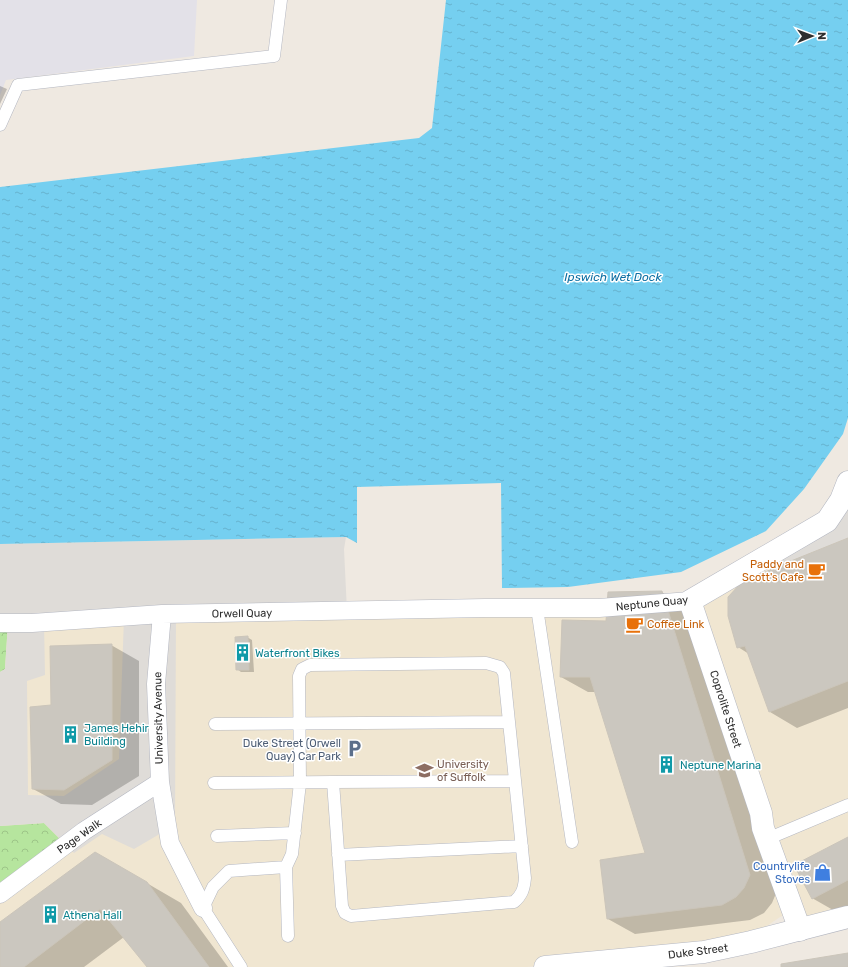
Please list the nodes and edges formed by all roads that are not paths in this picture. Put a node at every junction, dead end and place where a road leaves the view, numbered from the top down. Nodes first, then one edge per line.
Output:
1 (281, 0) edge
2 (0, 125) edge
3 (848, 482) edge
4 (690, 601) junction
5 (485, 608) joint
6 (537, 608) junction
7 (162, 614) junction
8 (0, 623) edge
9 (509, 722) junction
10 (215, 724) dead end
11 (300, 724) junction
12 (515, 781) junction
13 (160, 782) junction
14 (333, 782) junction
15 (214, 783) dead end
16 (300, 783) junction
17 (848, 805) edge
18 (295, 833) junction
19 (217, 836) dead end
20 (767, 839) junction
21 (572, 842) dead end
22 (522, 846) junction
23 (338, 855) junction
24 (286, 867) junction
25 (0, 894) edge
26 (203, 908) junction
27 (848, 918) edge
28 (800, 930) junction
29 (288, 936) dead end
30 (241, 967) edge
31 (545, 967) edge

1 - 2 lane
3 - 4 street, Neptune Quay
4 - 6 street, Neptune Quay
4 - 20 street, Coprolite Street
5 - 6 street, Neptune Quay
5 - 7 street, Orwell Quay
6 - 21 lane
7 - 8 street, Orwell Quay
7 - 13 street, University Avenue
9 - 11 lane
9 - 11 lane
9 - 12 lane
10 - 11 lane
11 - 16 lane
12 - 14 lane
12 - 22 lane
13 - 25 street, Page Walk
13 - 26 street, University Avenue
14 - 16 lane
14 - 23 lane
15 - 16 lane
16 - 18 lane
17 - 20 lane
18 - 19 lane
18 - 24 lane
20 - 28 street, Coprolite Street
22 - 23 lane
22 - 23 lane
24 - 26 lane
24 - 29 lane
26 - 30 lane, University Avenue
27 - 28 street, Duke Street
28 - 31 street, Duke Street

